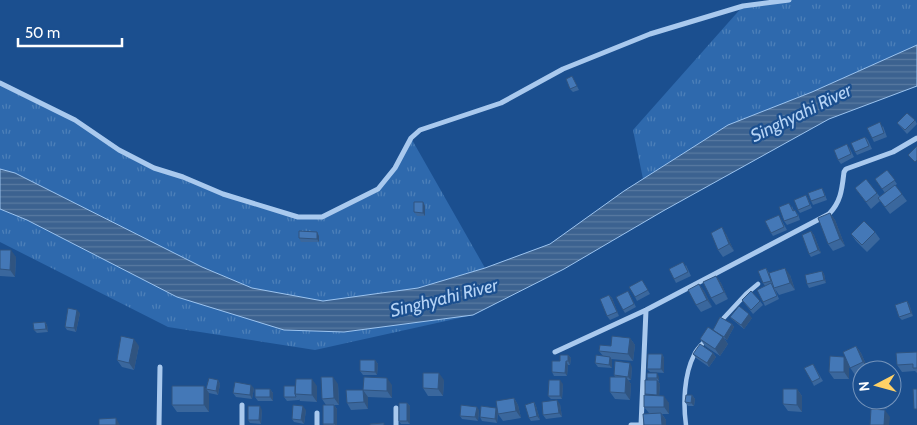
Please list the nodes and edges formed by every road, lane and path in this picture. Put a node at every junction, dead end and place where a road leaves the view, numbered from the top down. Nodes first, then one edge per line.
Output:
1 (788, 0) edge
2 (0, 83) edge
3 (917, 138) edge
4 (758, 284) dead end
5 (646, 310) junction
6 (715, 328) edge
7 (710, 334) edge
8 (555, 352) dead end
9 (160, 367) dead end
10 (242, 405) dead end
11 (396, 408) dead end
12 (317, 413) dead end
13 (159, 425) edge
14 (242, 425) edge
15 (317, 425) edge
16 (396, 425) edge
17 (631, 425) edge
18 (640, 425) edge
19 (686, 425) edge

1 - 2 street
3 - 5 street
4 - 6 street
5 - 8 street
5 - 18 street
7 - 19 street
9 - 13 street
10 - 14 street
11 - 16 street
12 - 15 street
17 - 18 street

